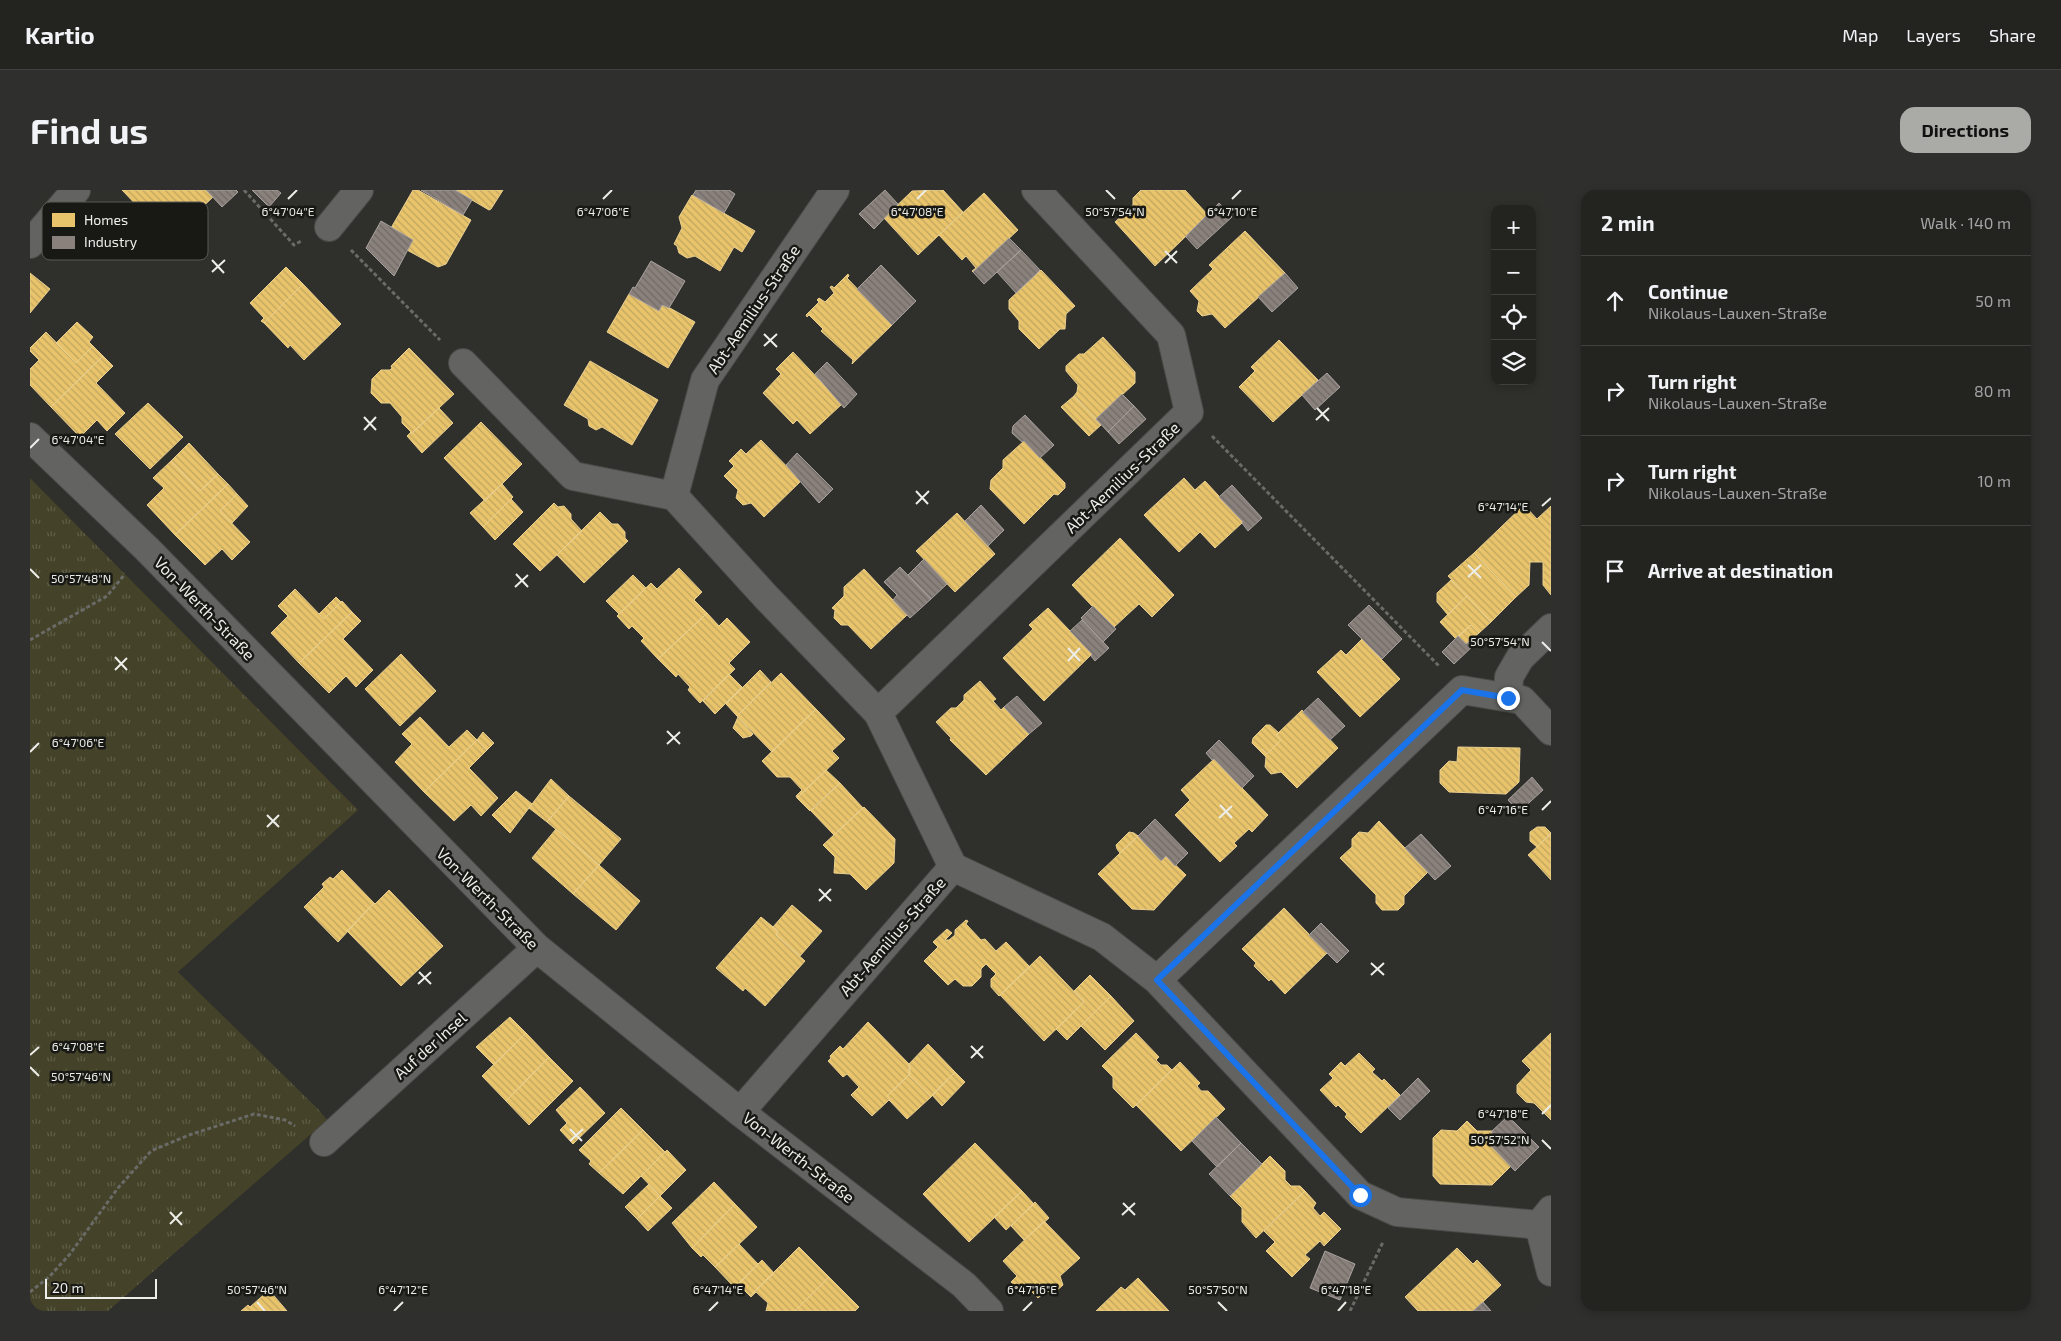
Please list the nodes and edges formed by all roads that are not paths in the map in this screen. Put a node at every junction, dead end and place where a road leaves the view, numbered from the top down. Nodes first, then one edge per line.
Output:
1 (76, 190) edge
2 (359, 190) edge
3 (835, 190) edge
4 (1036, 190) edge
5 (66, 202) edge
6 (329, 227) road end
7 (42, 230) edge
8 (30, 244) edge
9 (463, 363) road end
10 (30, 437) edge
11 (674, 496) junction
12 (1551, 628) edge
13 (1508, 698) junction
14 (878, 713) junction
15 (1551, 731) edge
16 (952, 867) junction
17 (537, 948) junction
18 (1157, 980) junction
19 (740, 1112) junction
20 (324, 1142) road end
21 (1545, 1217) edge
22 (1551, 1272) edge
23 (989, 1311) edge

1 - 5 street
2 - 6 street
3 - 11 street, Abt-Aemilius-Straße
4 - 14 street, Abt-Aemilius-Straße
7 - 8 street
9 - 11 street
10 - 17 street, Von-Werth-Straße
11 - 14 street, Abt-Aemilius-Straße
12 - 13 street
13 - 15 street
13 - 18 street
14 - 16 street, Abt-Aemilius-Straße
16 - 18 street
16 - 19 street, Abt-Aemilius-Straße
17 - 19 street, Von-Werth-Straße
17 - 20 street, Auf der Insel
18 - 21 street
19 - 23 street, Von-Werth-Straße
21 - 22 street

